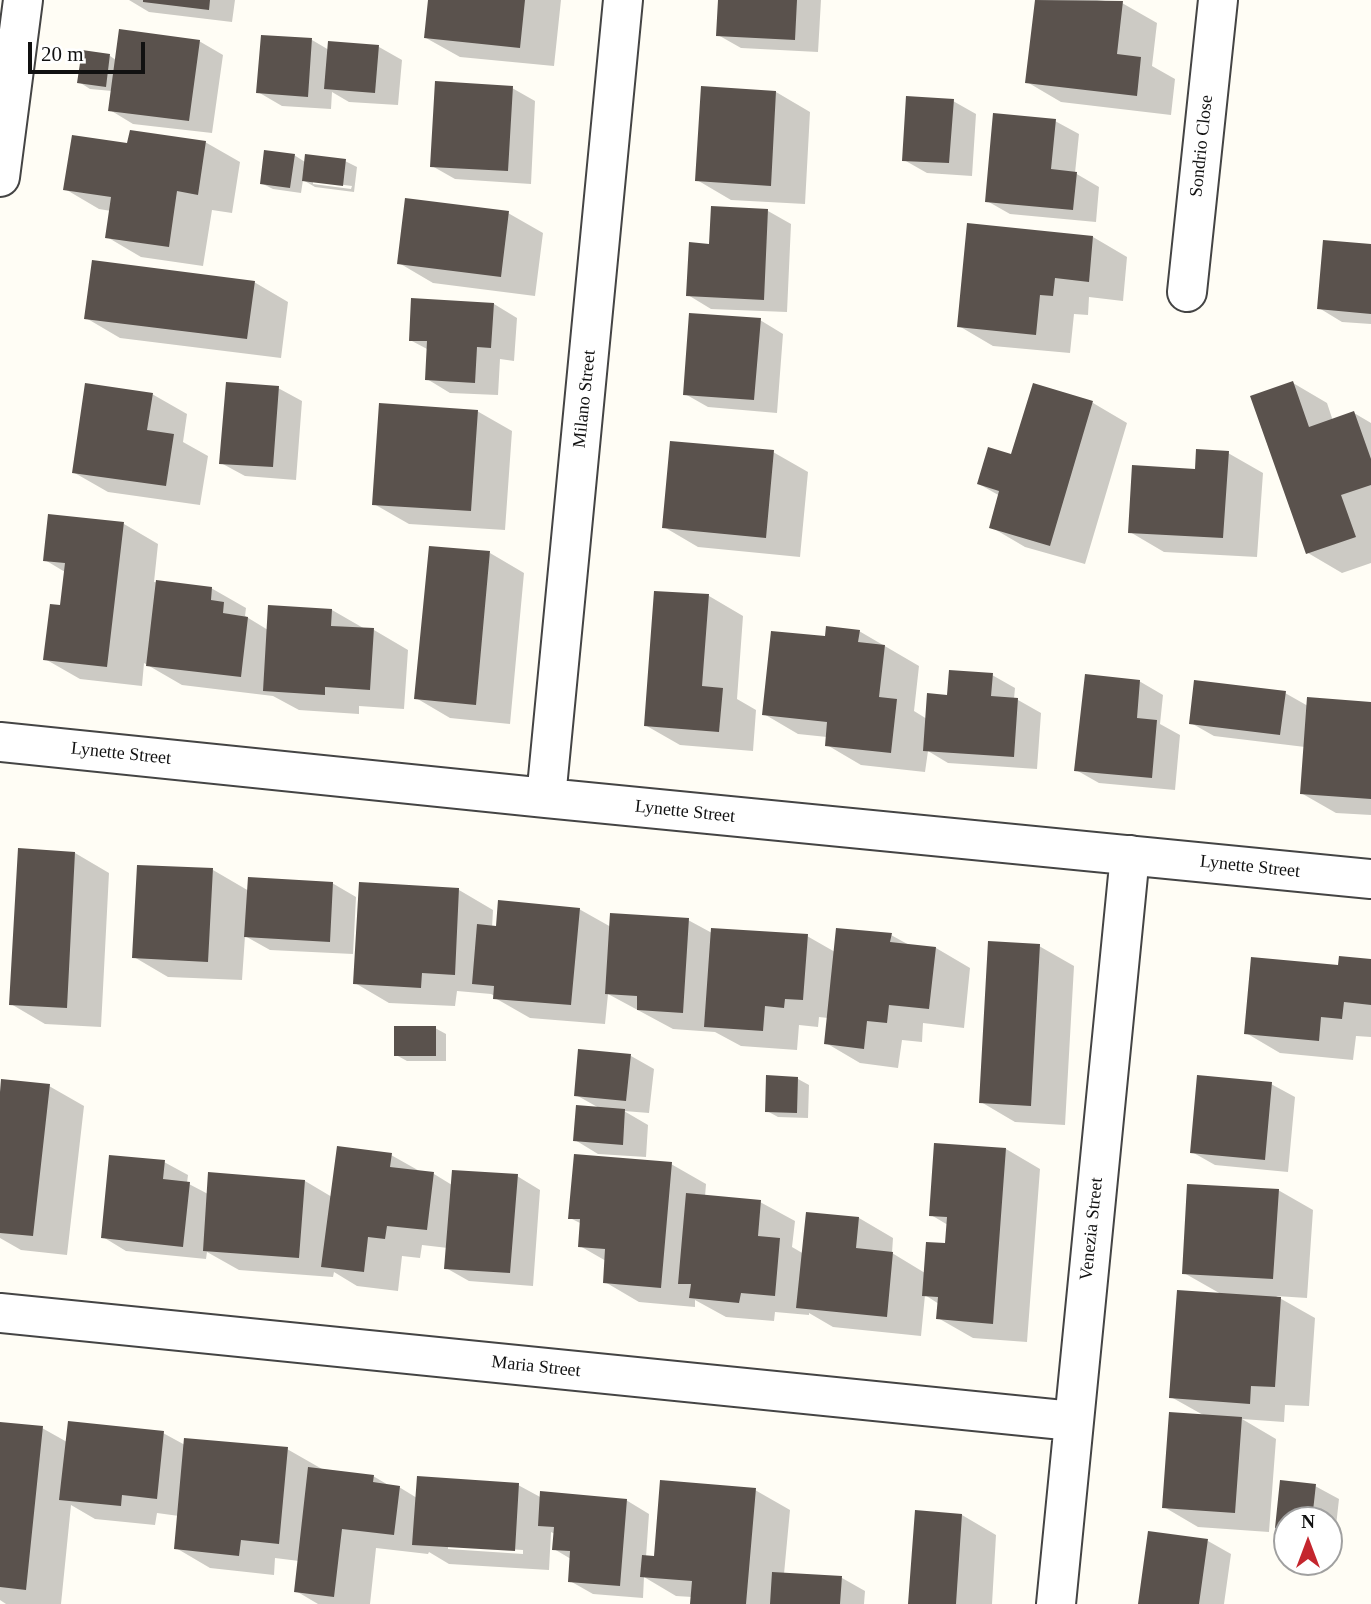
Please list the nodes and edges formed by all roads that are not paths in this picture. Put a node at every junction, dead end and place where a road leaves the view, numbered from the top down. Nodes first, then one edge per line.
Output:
1 (23, 0) edge
2 (624, 0) edge
3 (1218, 0) edge
4 (0, 177) edge
5 (1187, 292) dead end
6 (0, 742) edge
7 (546, 798) junction
8 (1130, 855) junction
9 (1371, 879) edge
10 (0, 1312) edge
11 (1073, 1420) junction
12 (1056, 1604) edge

1 - 4 street
2 - 7 street, Milano Street
3 - 5 street, Sondrio Close
6 - 7 street, Lynette Street
7 - 8 street, Lynette Street
8 - 9 street, Lynette Street
8 - 11 street, Venezia Street
10 - 11 street, Maria Street
11 - 12 street, Venezia Street

